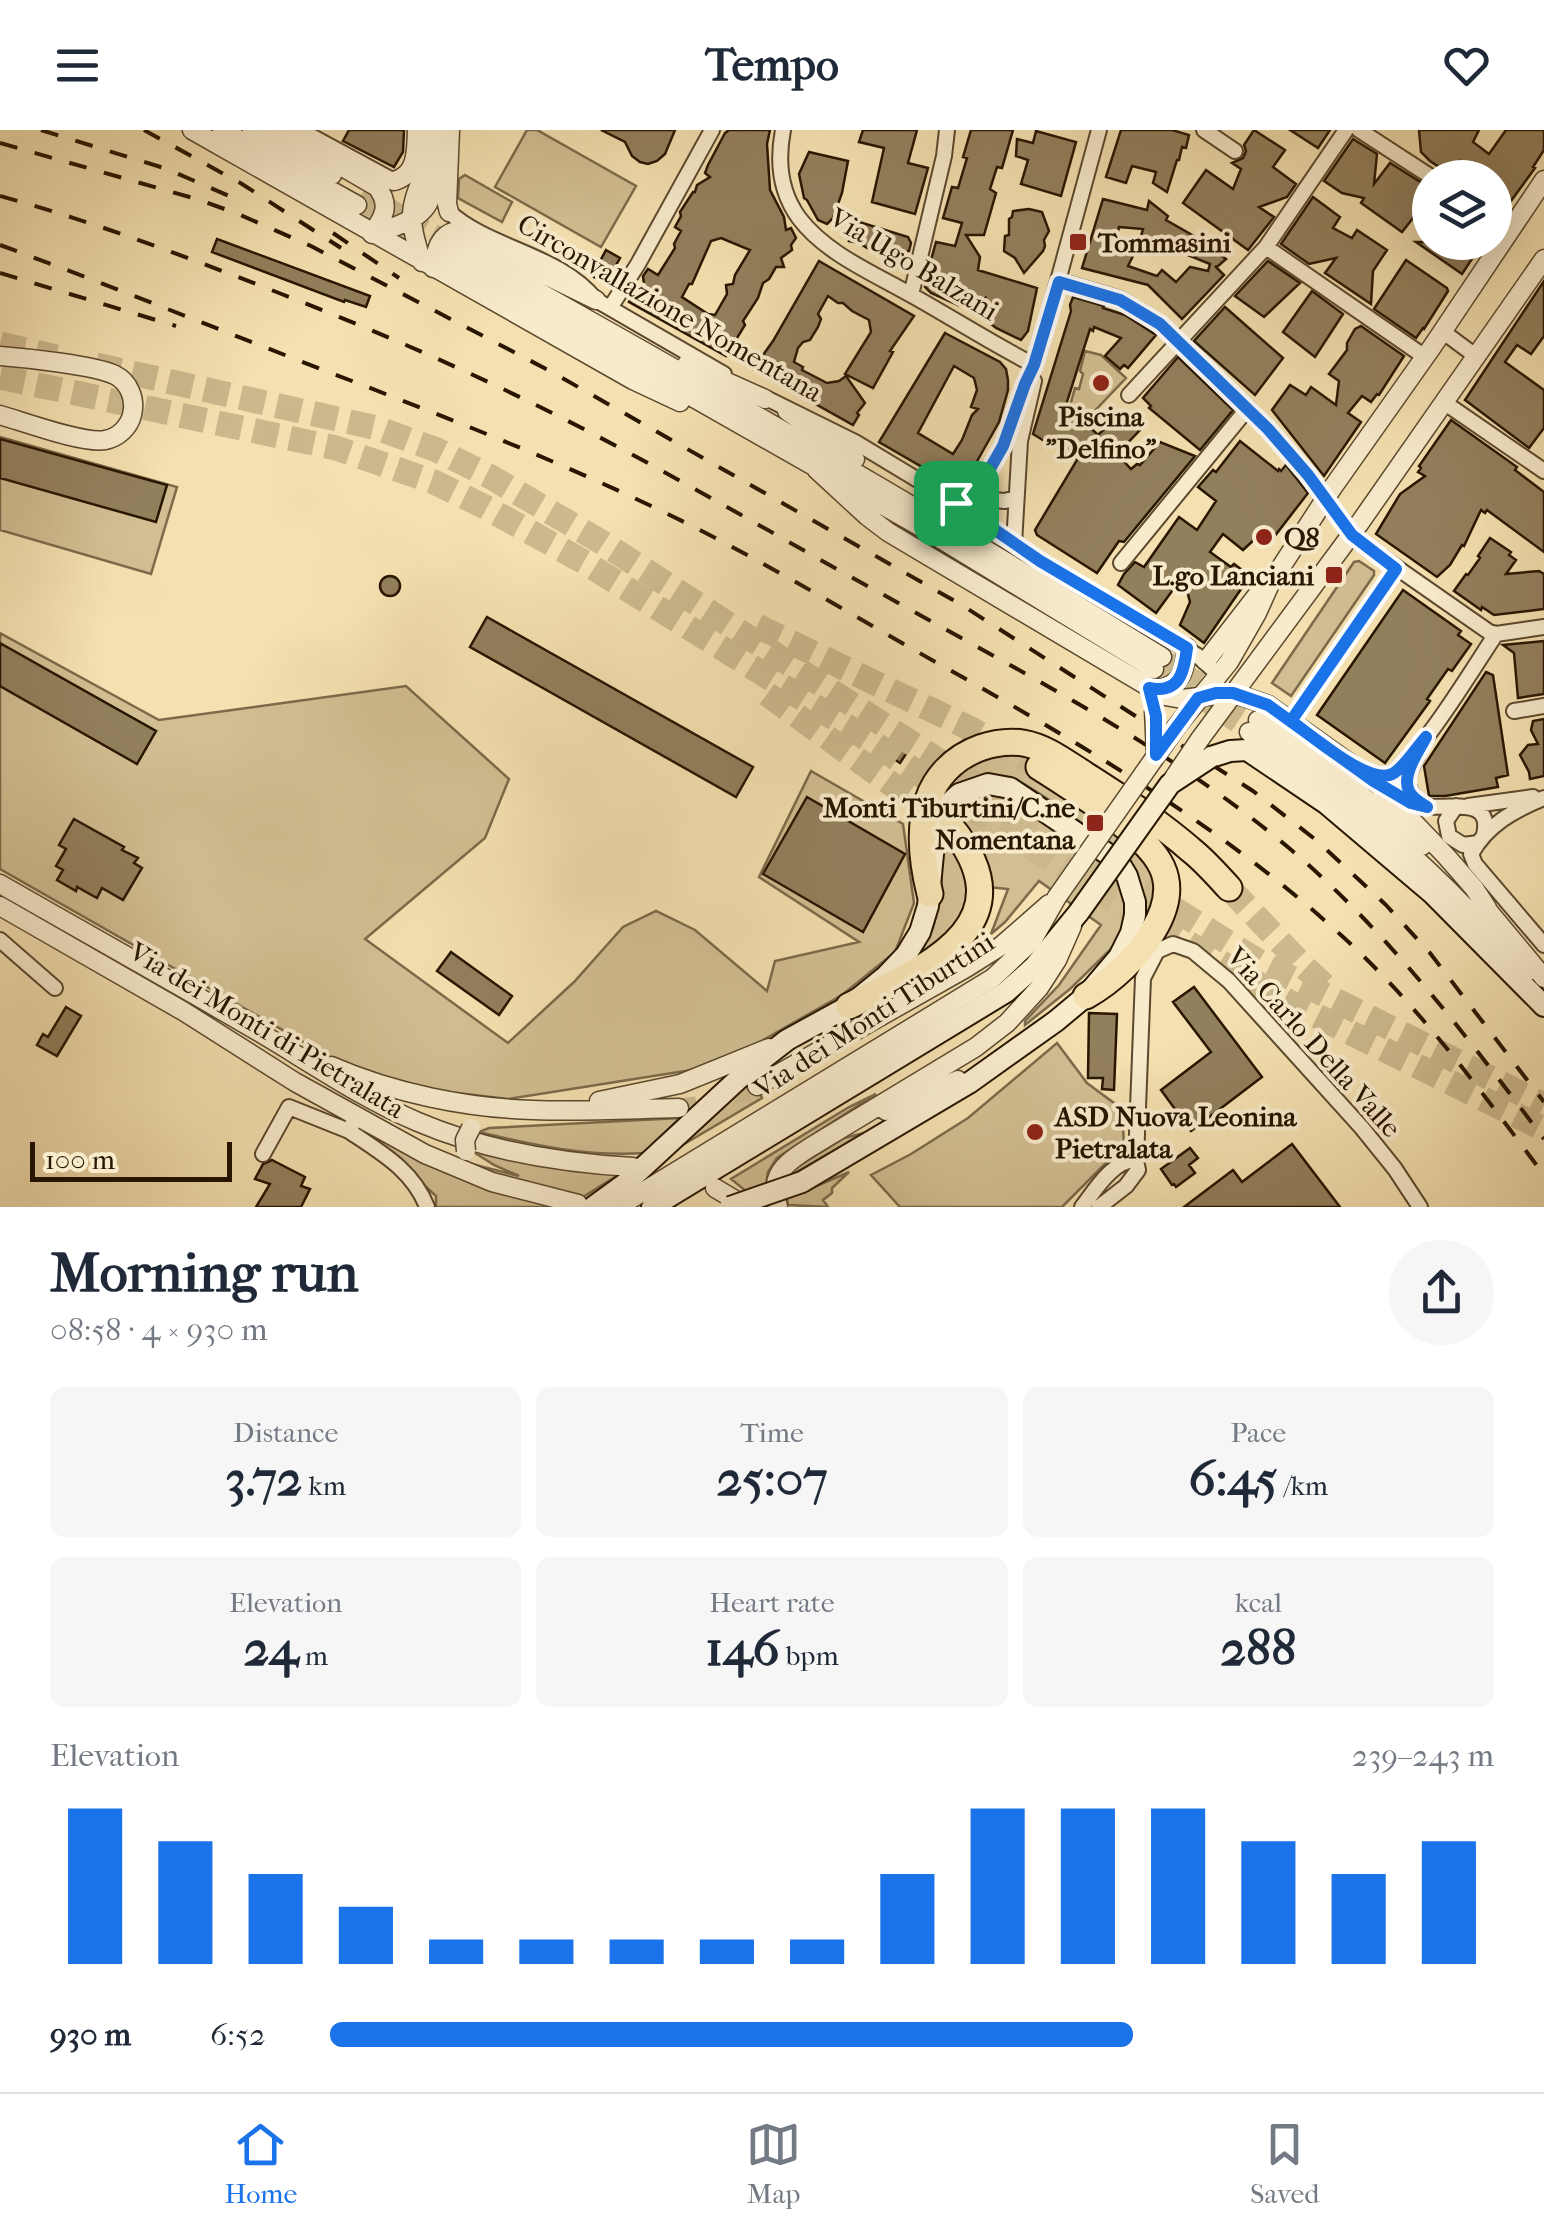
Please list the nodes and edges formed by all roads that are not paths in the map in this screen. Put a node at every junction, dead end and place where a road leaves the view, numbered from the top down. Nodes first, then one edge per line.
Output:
1 (192, 130) edge
2 (222, 130) edge
3 (252, 130) edge
4 (279, 130) edge
5 (300, 130) edge
6 (417, 130) edge
7 (434, 130) edge
8 (450, 130) edge
9 (712, 130) edge
10 (783, 130) edge
11 (947, 130) edge
12 (1204, 130) edge
13 (1346, 130) edge
14 (1359, 130) edge
15 (1095, 131) edge
16 (1235, 151) dead end
17 (1412, 164) edge
18 (1544, 180) edge
19 (394, 181) joint
20 (1538, 202) edge
21 (449, 212) joint
22 (1512, 218) edge
23 (410, 220) junction
24 (372, 234) junction
25 (1266, 247) junction
26 (440, 258) junction
27 (1544, 259) edge
28 (1482, 260) edge
29 (1059, 282) junction
30 (912, 295) junction
31 (603, 304) junction
32 (1442, 331) junction
33 (623, 339) junction
34 (1178, 341) junction
35 (1, 356) edge
36 (1424, 356) junction
37 (1477, 357) junction
38 (1034, 365) junction
39 (1129, 395) dead end
40 (764, 398) junction
41 (1445, 403) junction
42 (1248, 408) junction
43 (787, 411) junction
44 (0, 415) edge
45 (1014, 439) junction
46 (816, 469) junction
47 (1544, 471) edge
48 (980, 487) junction
49 (1016, 498) junction
50 (1326, 498) junction
51 (956, 503) junction
52 (944, 524) junction
53 (1352, 535) junction
54 (1014, 544) junction
55 (1122, 564) dead end
56 (1396, 569) junction
57 (1544, 628) edge
58 (1496, 634) junction
59 (1187, 648) junction
60 (1261, 657) junction
61 (1212, 668) junction
62 (1152, 689) junction
63 (1233, 693) junction
64 (1198, 698) junction
65 (1544, 706) edge
66 (1514, 711) dead end
67 (1291, 721) junction
68 (1255, 727) junction
69 (1426, 737) junction
70 (1205, 748) junction
71 (1156, 755) junction
72 (1039, 767) tunnel mouth
73 (1368, 776) junction
74 (1544, 798) edge
75 (1462, 806) junction
76 (1427, 807) junction
77 (951, 828) tunnel mouth
78 (1481, 839) junction
79 (0, 884) edge
80 (1229, 888) tunnel mouth
81 (930, 894) junction
82 (1057, 897) junction
83 (0, 906) edge
84 (1487, 908) junction
85 (1078, 912) junction
86 (0, 940) edge
87 (1544, 945) edge
88 (1544, 978) edge
89 (55, 988) dead end
90 (1086, 996) junction
91 (1544, 1004) edge
92 (849, 1006) junction
93 (271, 1039) junction
94 (787, 1040) junction
95 (998, 1060) junction
96 (758, 1086) tunnel mouth
97 (680, 1108) tunnel mouth
98 (537, 1111) junction
99 (353, 1124) junction
100 (839, 1130) junction
101 (263, 1154) dead end
102 (1136, 1160) junction
103 (633, 1167) dead end
104 (513, 1186) junction
105 (715, 1188) dead end
106 (586, 1205) edge
107 (427, 1207) edge
108 (618, 1207) edge
109 (652, 1207) edge
110 (730, 1207) edge
111 (747, 1207) edge
112 (778, 1207) edge
113 (1082, 1207) edge
114 (1099, 1207) edge
115 (1420, 1207) edge

1 - 24 street
2 - 3 street
4 - 24 street
5 - 19 street
6 - 19 street
7 - 23 street
8 - 21 street
9 - 31 street
10 - 30 street, Via Ugo Balzani
11 - 30 street
12 - 16 street
13 - 25 street
14 - 17 street
15 - 29 street
18 - 20 street, Via dei Monti Tiburtini
20 - 22 street, Via dei Monti Tiburtini
21 - 31 street, Circonvallazione Nomentana
23 - 24 street
23 - 26 street
24 - 26 street
25 - 34 street
25 - 36 street
26 - 31 street
26 - 33 street, Circonvallazione Nomentana
26 - 46 street, Circonvallazione Nomentana
27 - 37 street
28 - 32 street, Via dei Monti Tiburtini
29 - 34 street
29 - 38 street
30 - 38 street, Via Ugo Balzani
31 - 40 street, Circonvallazione Nomentana
32 - 36 street, Via dei Monti Tiburtini
32 - 37 street
33 - 40 street
33 - 52 street, Circonvallazione Nomentana
34 - 39 street
34 - 42 street
35 - 44 street
36 - 50 street, Via dei Monti Tiburtini
37 - 41 street
38 - 45 street
40 - 43 street, Circonvallazione Nomentana
41 - 47 street
41 - 53 street
42 - 50 street
42 - 55 street
43 - 51 street, Circonvallazione Nomentana
43 - 52 street
45 - 48 street
45 - 49 street
46 - 52 street, Circonvallazione Nomentana
46 - 62 street
48 - 49 street
48 - 51 street
49 - 54 street
50 - 53 street
50 - 61 street, Via dei Monti Tiburtini
51 - 54 street, Circonvallazione Nomentana
53 - 56 street
53 - 60 street
54 - 59 street, Circonvallazione Nomentana
56 - 58 street
56 - 67 street
57 - 58 street
58 - 69 street
59 - 61 street, Circonvallazione Nomentana
59 - 62 street
60 - 63 street
60 - 68 street
61 - 63 street
61 - 64 street, Via dei Monti Tiburtini
62 - 64 street
62 - 71 street, bridge
63 - 64 street
63 - 68 street
63 - 70 street
64 - 71 street, Via dei Monti Tiburtini, bridge
65 - 66 street
67 - 68 street
67 - 73 street
68 - 70 main road
68 - 84 street
68 - 91 main road
69 - 73 street
69 - 76 street
70 - 85 main road, Via dei Monti Tiburtini, bridge
71 - 82 street, Via dei Monti Tiburtini, bridge
72 - 90 highway
73 - 76 street
73 - 84 street
74 - 75 street
74 - 78 street
75 - 76 street
75 - 78 street
75 - 78 street
77 - 92 highway
78 - 87 street
79 - 93 street, Via dei Monti di Pietralata
80 - 81 highway
81 - 90 main road
81 - 92 main road
82 - 96 street
82 - 108 street, Via dei Monti Tiburtini
83 - 99 street, Via dei Monti di Pietralata
84 - 88 street
85 - 100 street
85 - 109 main road, Via dei Monti Tiburtini
86 - 89 street
90 - 95 main road
92 - 94 main road
93 - 98 street, Via dei Monti di Pietralata
93 - 103 street, Via dei Monti di Pietralata
94 - 98 street
94 - 106 main road
95 - 100 street
95 - 110 main road, bridge
97 - 98 street
98 - 104 street, Via dei Monti di Pietralata, bridge
99 - 101 street
99 - 104 street, Via dei Monti di Pietralata
99 - 107 street
100 - 112 street
102 - 113 street
102 - 114 street
102 - 115 street, Via Carlo Della Valle
104 - 106 street, Via dei Monti di Pietralata
105 - 111 street

